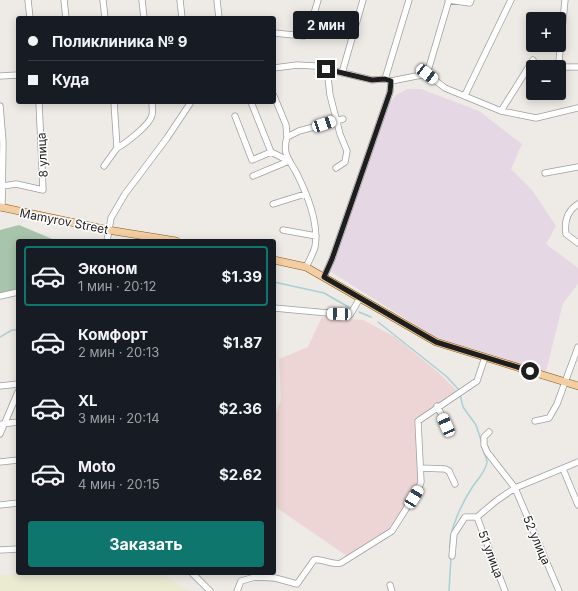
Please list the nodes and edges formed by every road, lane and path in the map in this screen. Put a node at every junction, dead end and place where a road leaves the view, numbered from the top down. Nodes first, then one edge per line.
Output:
1 (28, 0) edge
2 (64, 0) edge
3 (104, 0) edge
4 (142, 0) edge
5 (180, 0) edge
6 (217, 0) edge
7 (318, 0) edge
8 (364, 0) edge
9 (409, 0) edge
10 (448, 0) edge
11 (510, 0) edge
12 (565, 0) edge
13 (470, 2) edge
14 (30, 16) edge
15 (66, 16) edge
16 (105, 16) edge
17 (144, 16) edge
18 (182, 16) edge
19 (220, 16) edge
20 (276, 33) edge
21 (578, 67) edge
22 (276, 68) edge
23 (326, 69) junction
24 (526, 71) edge
25 (342, 73) junction
26 (427, 74) junction
27 (16, 75) edge
28 (0, 76) edge
29 (388, 80) junction
30 (465, 95) junction
31 (276, 101) edge
32 (39, 104) edge
33 (114, 104) edge
34 (152, 104) edge
35 (190, 104) edge
36 (253, 104) edge
37 (0, 106) edge
38 (578, 108) edge
39 (501, 111) junction
40 (235, 116) dead end
41 (339, 119) junction
42 (287, 137) junction
43 (117, 148) junction
44 (271, 152) junction
45 (289, 161) junction
46 (104, 166) dead end
47 (578, 167) edge
48 (336, 168) dead end
49 (545, 173) dead end
50 (253, 176) dead end
51 (3, 186) junction
52 (305, 194) junction
53 (273, 204) dead end
54 (578, 204) edge
55 (1, 207) edge
56 (108, 230) junction
57 (283, 230) dead end
58 (316, 236) junction
59 (107, 239) edge
60 (164, 239) edge
61 (578, 243) edge
62 (276, 260) edge
63 (306, 266) junction
64 (324, 277) junction
65 (16, 292) edge
66 (0, 296) edge
67 (360, 298) junction
68 (276, 308) edge
69 (578, 347) edge
70 (486, 358) junction
71 (565, 382) junction
72 (16, 384) edge
73 (0, 386) edge
74 (578, 386) edge
75 (16, 396) edge
76 (437, 406) junction
77 (534, 421) dead end
78 (16, 422) edge
79 (2, 424) edge
80 (448, 427) dead end
81 (489, 432) dead end
82 (0, 434) edge
83 (16, 460) edge
84 (0, 462) edge
85 (578, 462) edge
86 (421, 468) junction
87 (563, 469) junction
88 (455, 484) dead end
89 (515, 488) junction
90 (16, 503) edge
91 (0, 505) edge
92 (578, 505) edge
93 (477, 516) junction
94 (16, 549) edge
95 (0, 550) edge
96 (452, 556) dead end
97 (194, 575) edge
98 (210, 591) edge
99 (237, 591) edge
100 (506, 591) edge
101 (559, 591) edge

1 - 14 street
2 - 15 street
3 - 16 street
4 - 17 street
5 - 18 street
6 - 19 street
7 - 20 street
8 - 25 street
9 - 29 street
10 - 13 street
10 - 26 street
11 - 30 street
12 - 21 street
22 - 23 street
23 - 25 street
23 - 41 street
24 - 39 street
25 - 29 street
26 - 29 street
26 - 30 street
27 - 28 street
29 - 64 street
30 - 39 street
31 - 42 street
32 - 51 street, 8 улица
33 - 43 street
34 - 43 street
35 - 56 street
36 - 44 street
37 - 51 street
38 - 39 street
40 - 44 street
41 - 42 street
41 - 48 street
42 - 45 street
43 - 46 street
44 - 45 street
45 - 50 street
45 - 52 street
47 - 49 street
51 - 55 street
52 - 53 street
52 - 58 street
54 - 61 street
55 - 56 main road, Mamyrov Street
56 - 59 street
56 - 60 main road, Mamyrov Street
57 - 58 street
58 - 63 street
62 - 63 main road
63 - 64 main road
64 - 67 main road
65 - 66 street
67 - 68 street
67 - 70 main road
69 - 71 street
70 - 71 main road
70 - 76 street
71 - 74 main road
71 - 77 street
72 - 73 street
75 - 79 street
76 - 80 street
76 - 86 street
78 - 79 street
79 - 82 street
81 - 89 street, 52 улица
83 - 84 street
85 - 87 street
86 - 88 street
86 - 99 street
87 - 89 street
87 - 92 street
89 - 93 street
89 - 101 street, 52 улица
90 - 91 street
93 - 96 street
93 - 100 street, 51 улица
94 - 95 street
97 - 98 street

